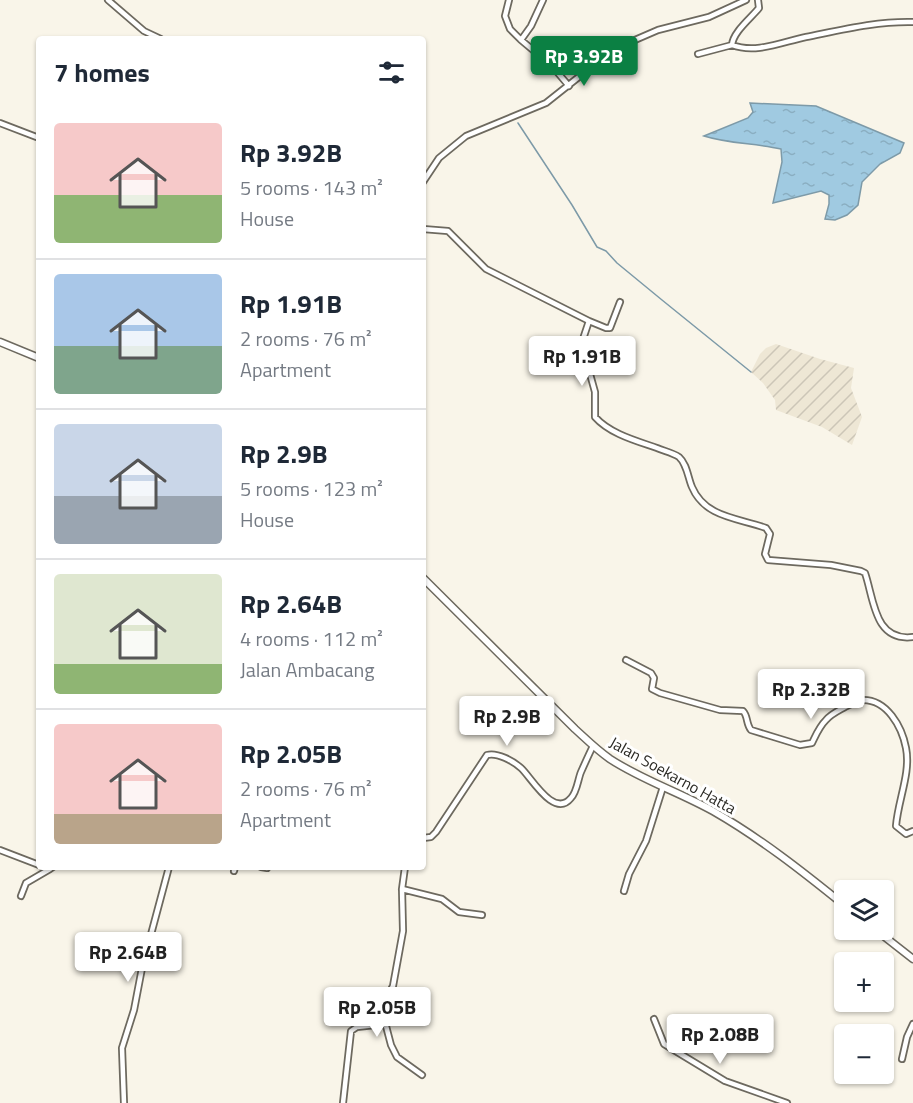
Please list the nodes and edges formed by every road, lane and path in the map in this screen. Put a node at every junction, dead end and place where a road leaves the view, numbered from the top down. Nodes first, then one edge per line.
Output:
1 (108, 0) edge
2 (516, 0) edge
3 (543, 0) edge
4 (746, 0) edge
5 (758, 0) edge
6 (509, 1) edge
7 (913, 22) edge
8 (155, 36) edge
9 (521, 40) junction
10 (732, 45) junction
11 (698, 54) dead end
12 (569, 86) junction
13 (0, 123) edge
14 (36, 137) edge
15 (426, 178) edge
16 (426, 229) edge
17 (620, 302) dead end
18 (589, 321) junction
19 (0, 342) edge
20 (36, 357) edge
21 (426, 581) edge
22 (913, 637) edge
23 (626, 660) dead end
24 (593, 746) junction
25 (663, 787) junction
26 (913, 831) edge
27 (426, 838) edge
28 (0, 850) edge
29 (36, 864) edge
30 (49, 870) edge
31 (168, 870) edge
32 (405, 870) edge
33 (402, 889) junction
34 (624, 891) dead end
35 (21, 896) dead end
36 (834, 897) edge
37 (482, 915) dead end
38 (889, 940) edge
39 (913, 959) edge
40 (654, 1019) dead end
41 (385, 1024) junction
42 (913, 1024) edge
43 (902, 1059) dead end
44 (422, 1076) dead end
45 (124, 1103) edge
46 (343, 1103) edge
47 (787, 1103) edge

1 - 8 street
2 - 6 street
3 - 9 street
4 - 12 street
5 - 10 street
6 - 9 street
7 - 10 street
9 - 12 street
10 - 11 street
12 - 15 street
13 - 14 street
16 - 18 street
17 - 18 street
18 - 22 street
19 - 20 street
21 - 24 street, Jalan Soekarno Hatta
23 - 26 street
24 - 25 street, Jalan Soekarno Hatta
24 - 27 street
25 - 34 street
25 - 36 street, Jalan Soekarno Hatta
28 - 29 street
30 - 35 street
31 - 45 street
32 - 33 street
33 - 37 street
33 - 41 street
38 - 39 street
40 - 47 street
41 - 44 street
41 - 46 street
42 - 43 street

